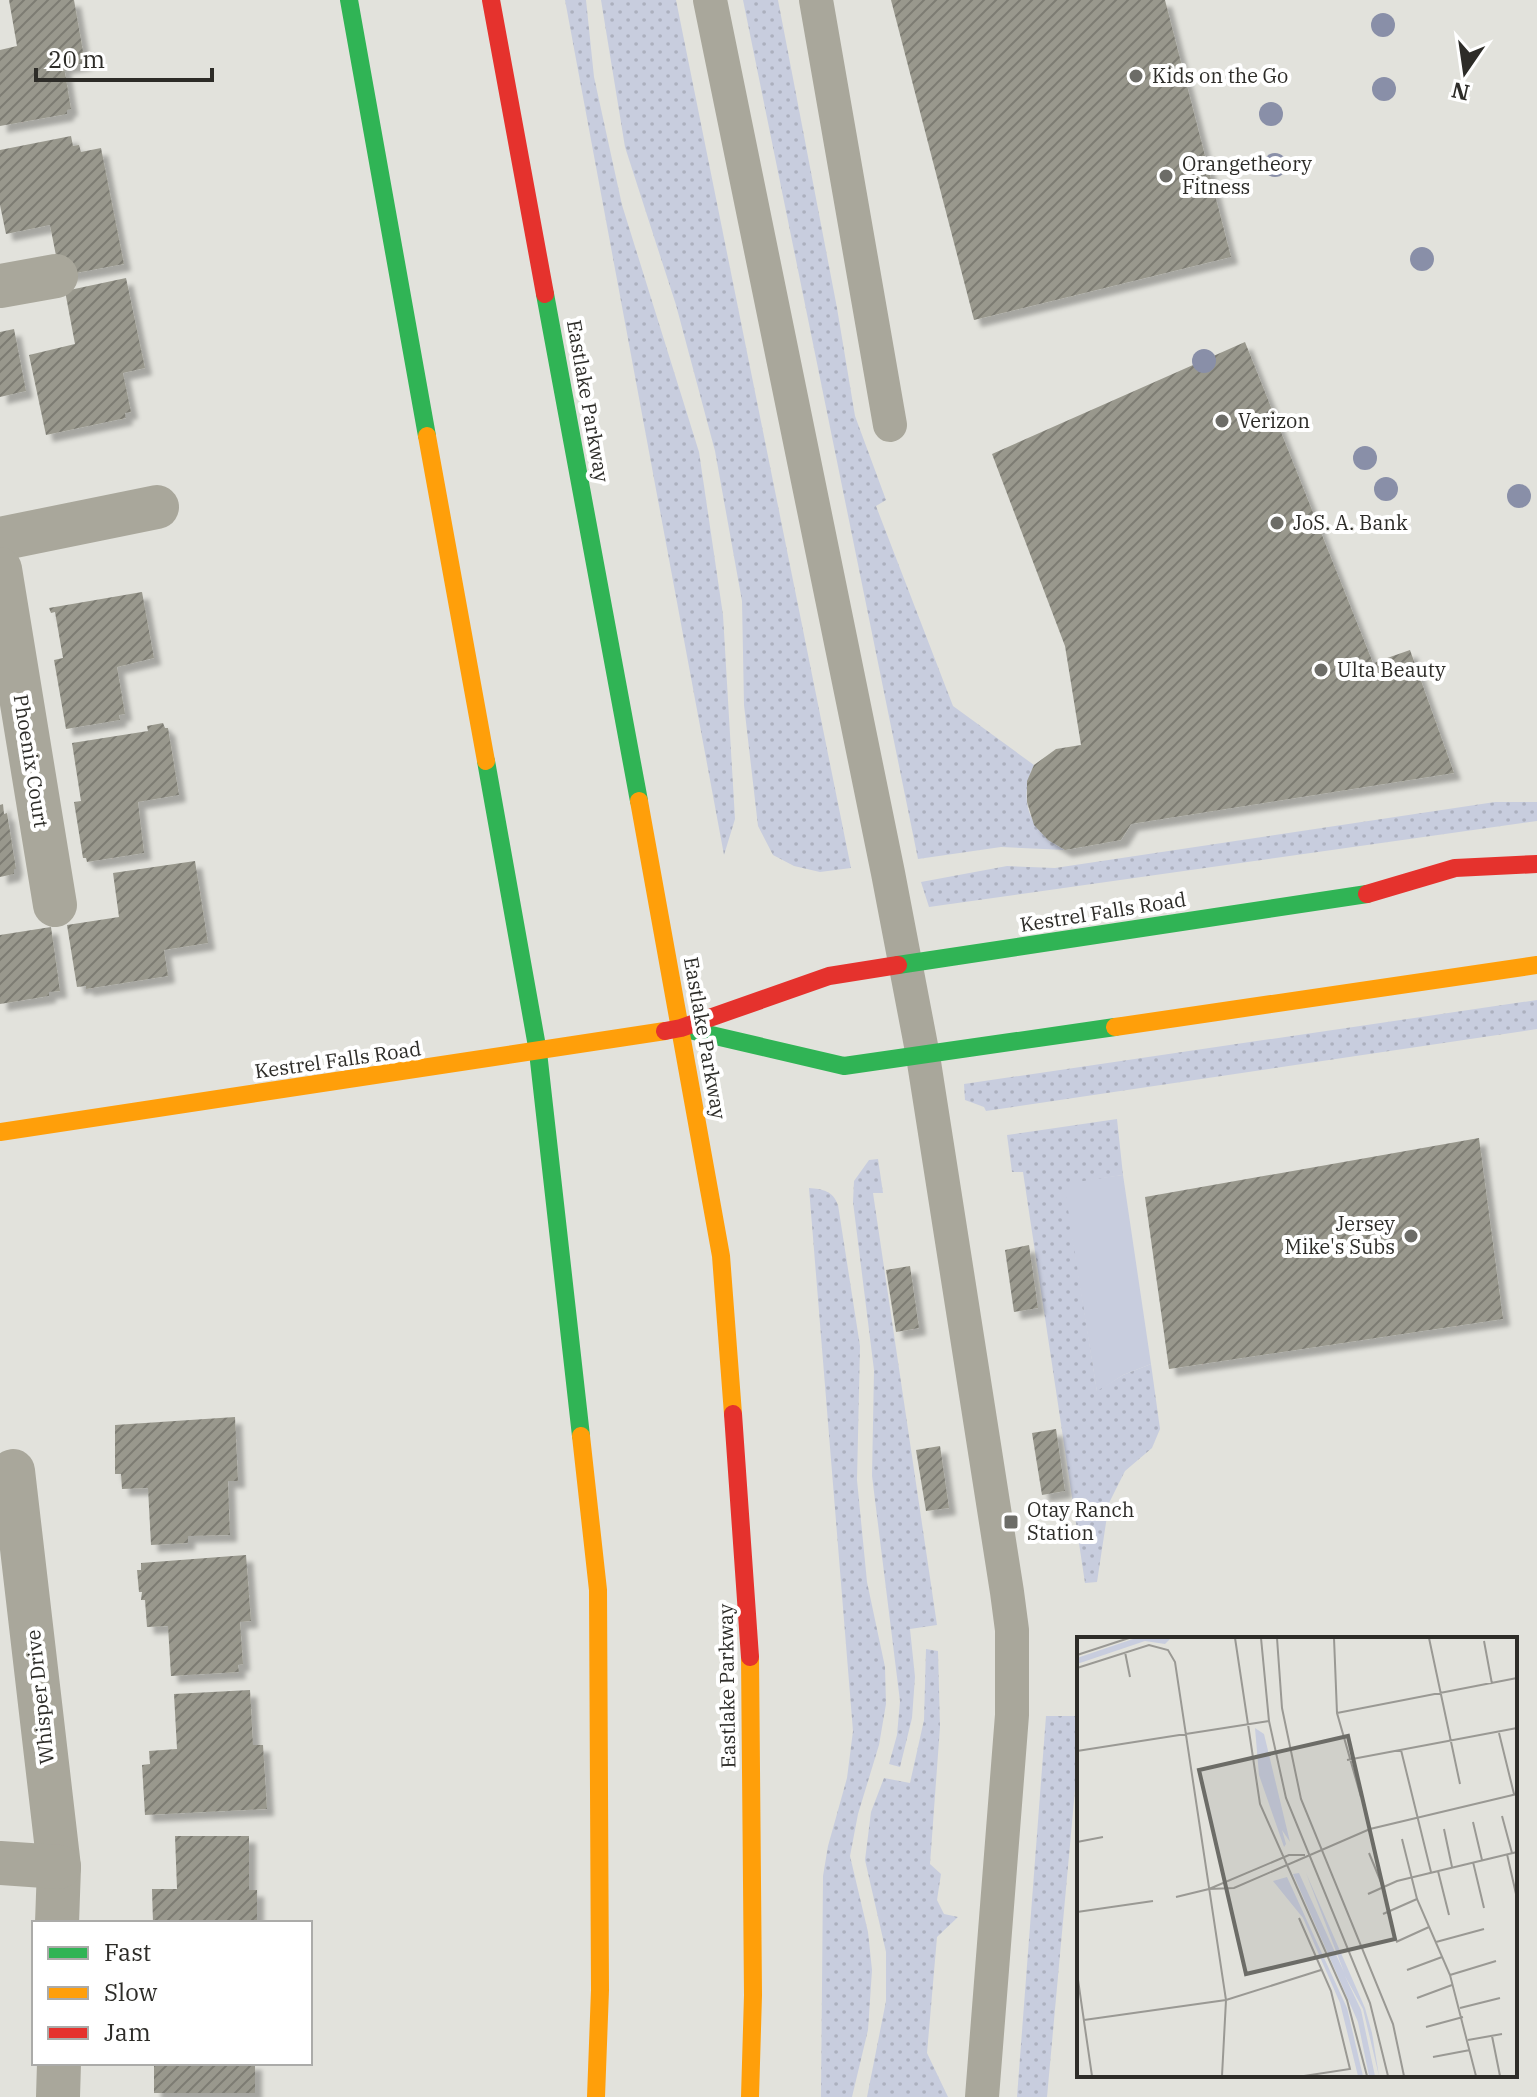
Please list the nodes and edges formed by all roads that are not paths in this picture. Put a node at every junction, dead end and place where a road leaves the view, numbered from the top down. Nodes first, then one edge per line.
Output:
1 (349, 0) edge
2 (491, 0) edge
3 (710, 0) edge
4 (816, 0) edge
5 (56, 276) dead end
6 (0, 286) edge
7 (890, 425) dead end
8 (157, 507) dead end
9 (0, 539) edge
10 (0, 569) edge
11 (1537, 864) edge
12 (55, 905) dead end
13 (905, 964) junction
14 (1537, 965) edge
15 (681, 1028) junction
16 (538, 1052) junction
17 (923, 1056) junction
18 (0, 1132) edge
19 (13, 1471) dead end
20 (0, 1863) edge
21 (59, 1867) junction
22 (57, 1921) edge
23 (59, 2065) edge
24 (58, 2097) edge
25 (596, 2097) edge
26 (750, 2097) edge
27 (982, 2097) edge

1 - 16 main road
2 - 15 main road, Eastlake Parkway
3 - 13 lane
4 - 7 lane
5 - 6 street
8 - 9 street
10 - 12 street, Phoenix Court
11 - 13 main road, Kestrel Falls Road
13 - 15 main road, Kestrel Falls Road
13 - 17 lane
14 - 17 main road, Kestrel Falls Road
15 - 16 main road, Kestrel Falls Road
15 - 17 main road, Kestrel Falls Road
15 - 26 main road, Eastlake Parkway
16 - 18 main road, Kestrel Falls Road
16 - 25 main road
17 - 27 lane
19 - 21 street, Whisper Drive
20 - 21 street
21 - 22 street, Whisper Drive
23 - 24 street

